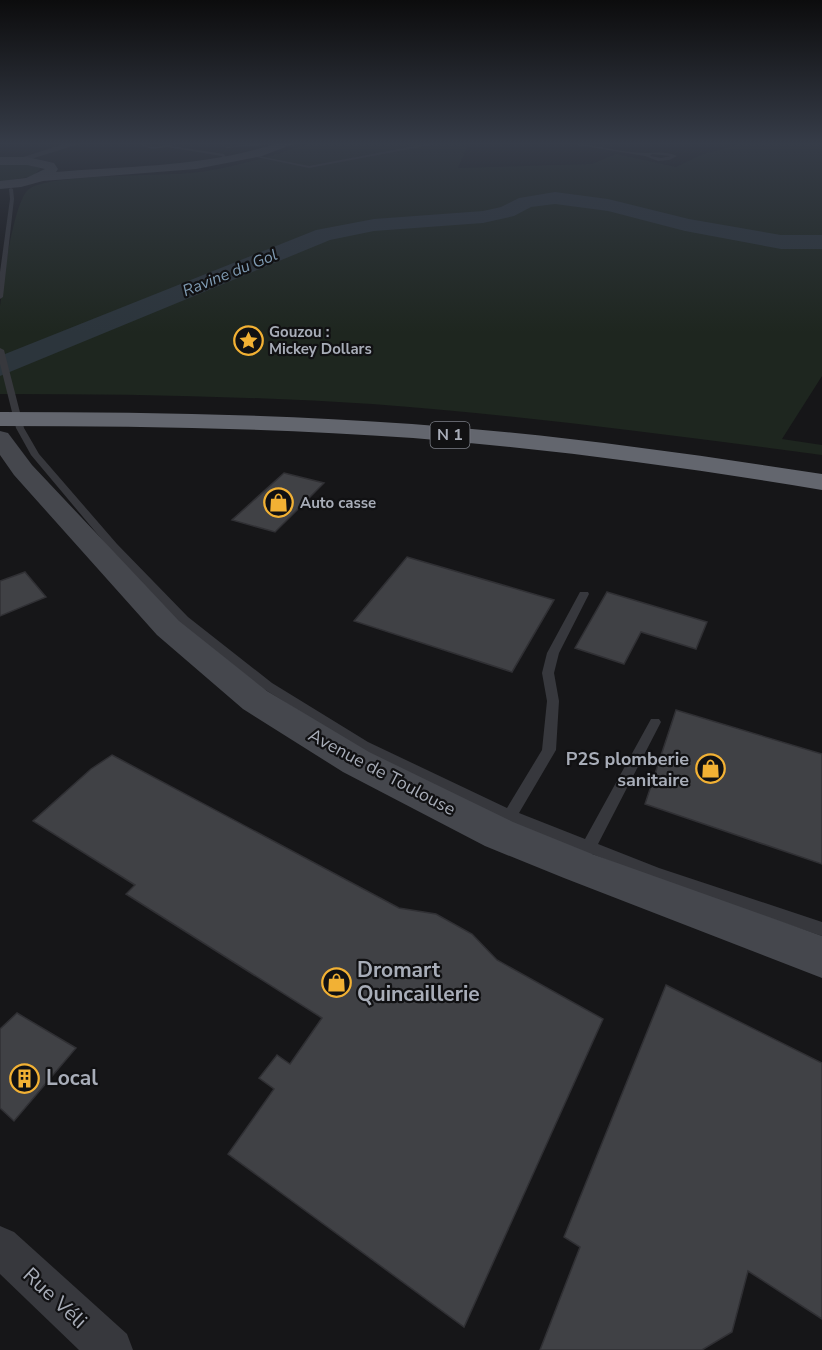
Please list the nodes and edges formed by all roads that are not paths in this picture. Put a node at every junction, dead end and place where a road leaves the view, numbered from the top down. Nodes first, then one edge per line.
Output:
1 (11, 207) edge
2 (0, 297) edge
3 (0, 352) edge
4 (0, 404) edge
5 (0, 419) edge
6 (0, 438) edge
7 (822, 468) edge
8 (822, 482) edge
9 (584, 594) dead end
10 (655, 722) dead end
11 (504, 825) junction
12 (583, 857) junction
13 (822, 929) edge
14 (822, 957) edge
15 (0, 1246) edge
16 (111, 1350) edge

1 - 2 lane
3 - 11 lane
4 - 7 highway, N 1
5 - 8 highway, N 1
6 - 11 main road, Avenue de Toulouse
9 - 11 lane
10 - 12 lane
11 - 12 main road, Avenue de Toulouse
12 - 13 lane
12 - 14 main road, Avenue de Toulouse
15 - 16 street, Rue Véli

